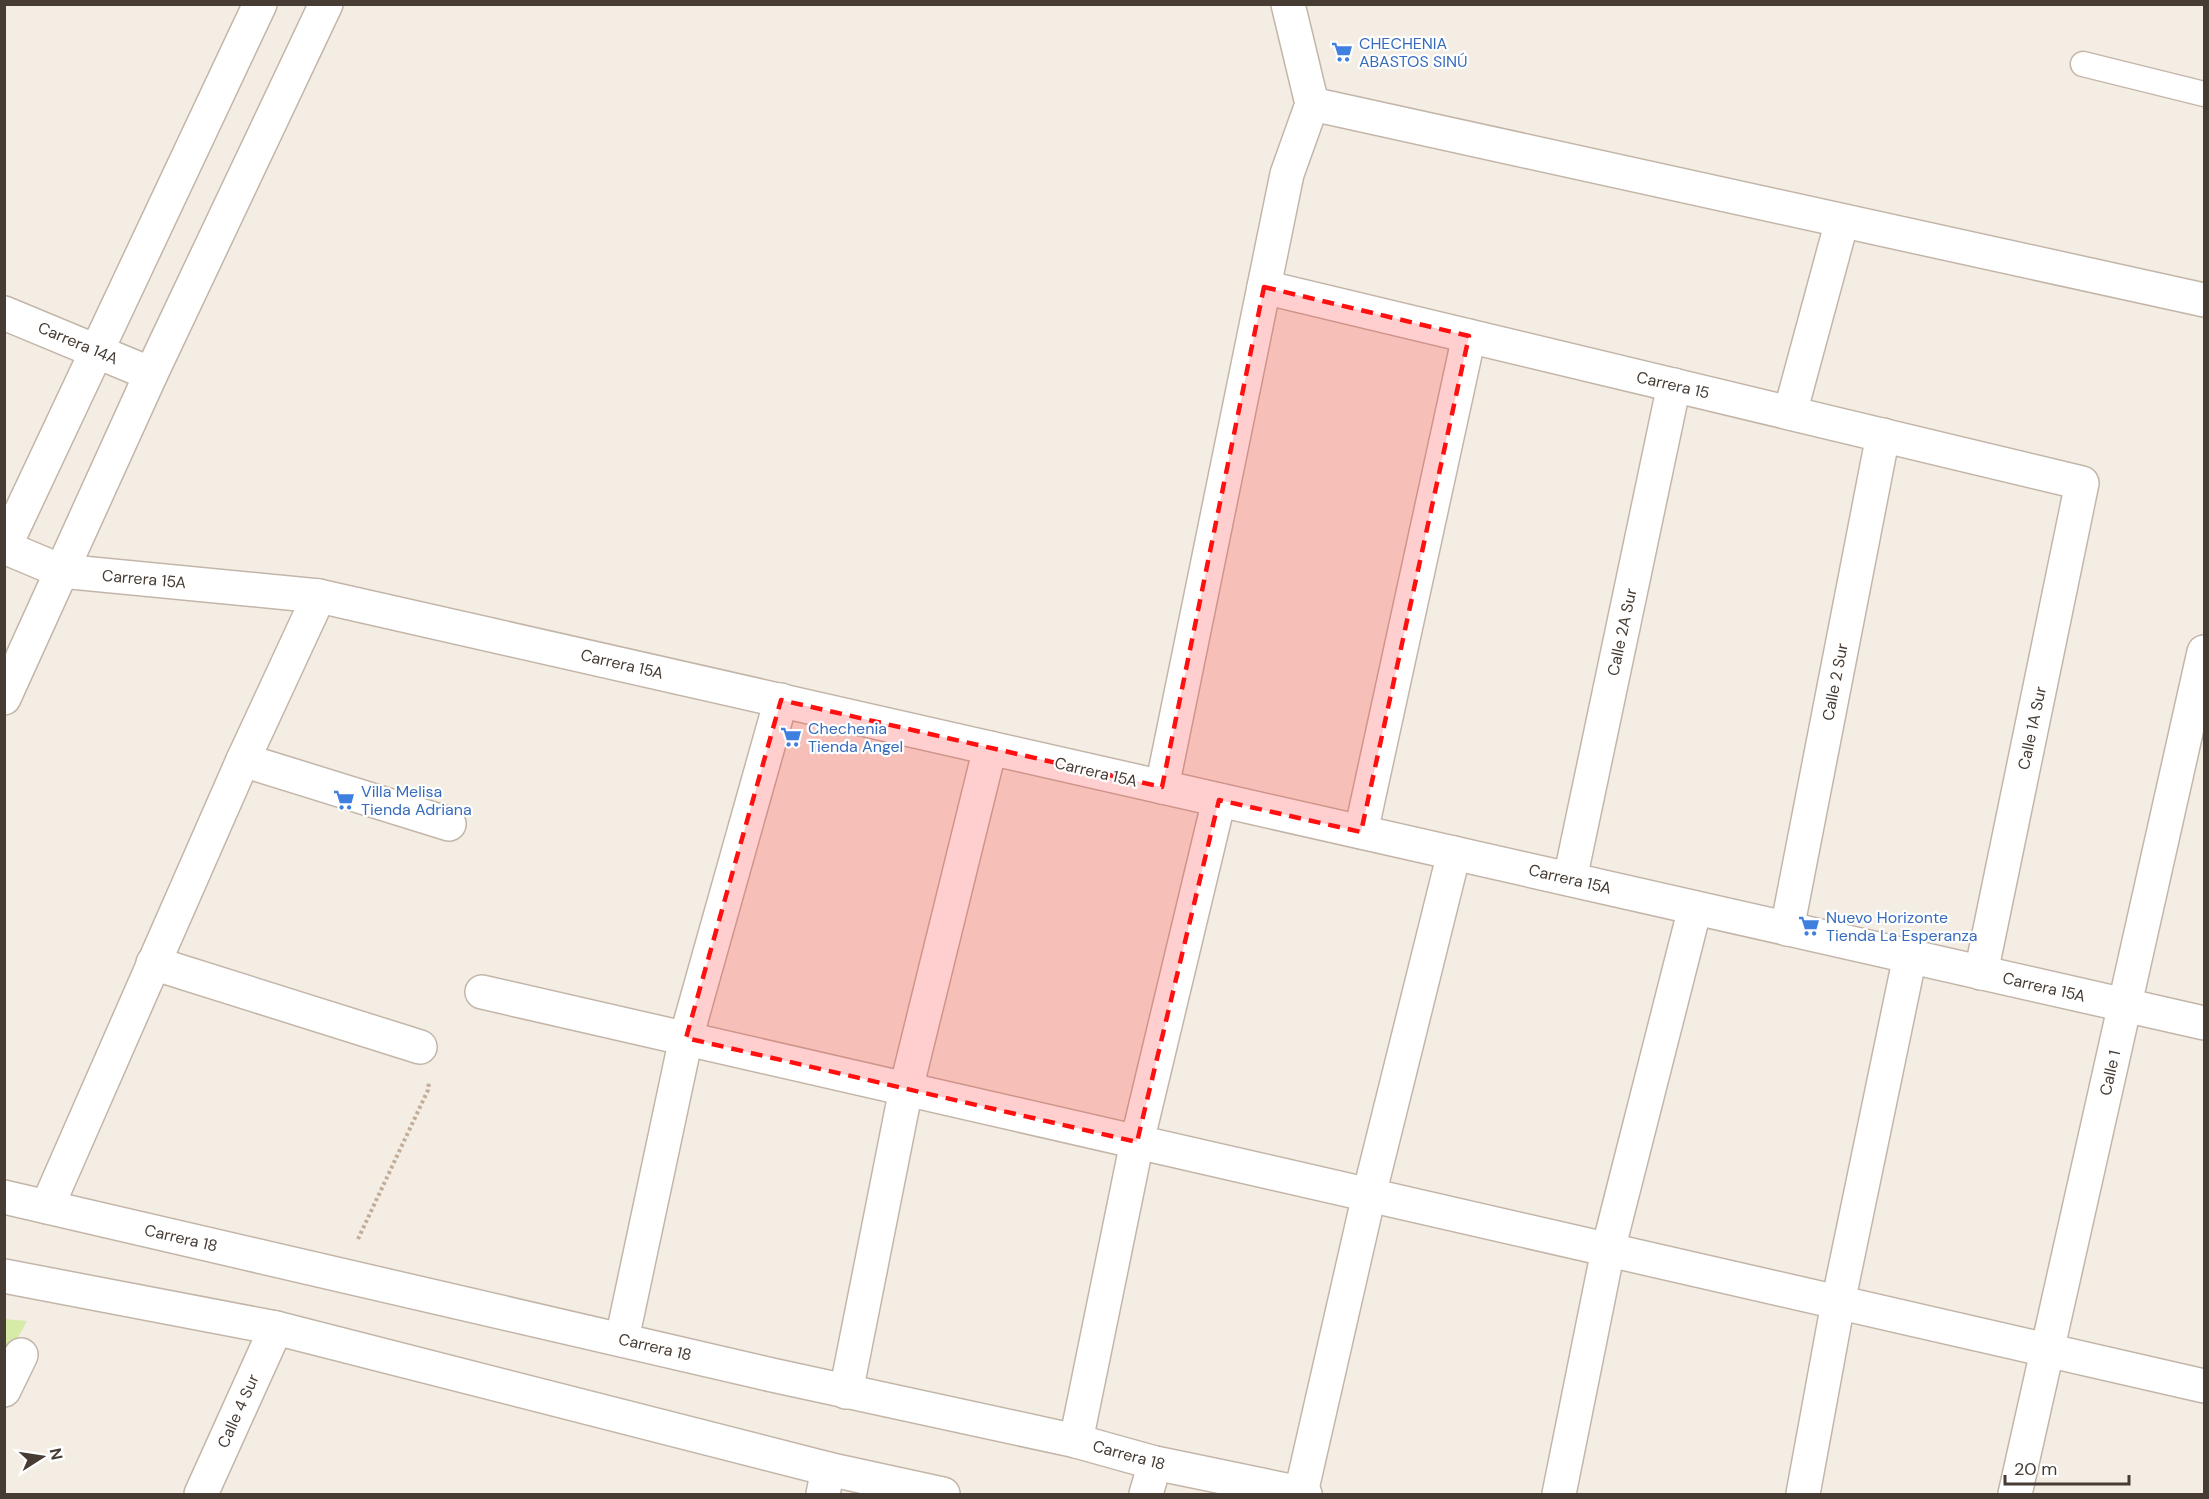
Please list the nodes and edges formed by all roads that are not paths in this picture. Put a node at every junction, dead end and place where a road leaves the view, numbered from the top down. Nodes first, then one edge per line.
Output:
1 (260, 4) edge
2 (1288, 4) edge
3 (322, 6) edge
4 (2083, 64) dead end
5 (2205, 94) edge
6 (1312, 104) junction
7 (1842, 220) junction
8 (1264, 287) junction
9 (2205, 300) edge
10 (4, 313) edge
11 (1469, 336) junction
12 (98, 352) junction
13 (152, 374) junction
14 (1674, 385) junction
15 (1790, 413) junction
16 (1883, 435) junction
17 (2082, 483) joint
18 (5, 547) edge
19 (61, 571) junction
20 (319, 596) junction
21 (2205, 652) edge
22 (4, 698) edge
23 (782, 700) junction
24 (990, 748) junction
25 (243, 760) junction
26 (1162, 787) junction
27 (1219, 800) junction
28 (449, 825) dead end
29 (1361, 832) junction
30 (1454, 853) junction
31 (1570, 879) junction
32 (1695, 908) junction
33 (1787, 929) junction
34 (1910, 956) junction
35 (153, 963) junction
36 (1981, 973) junction
37 (482, 992) dead end
38 (2126, 1005) junction
39 (2205, 1023) edge
40 (686, 1038) junction
41 (420, 1047) road end
42 (906, 1089) junction
43 (1137, 1142) junction
44 (1370, 1195) junction
45 (4, 1197) edge
46 (47, 1207) junction
47 (1608, 1250) junction
48 (4, 1276) edge
49 (1838, 1303) junction
50 (276, 1328) junction
51 (622, 1339) junction
52 (2046, 1350) junction
53 (21, 1355) dead end
54 (2205, 1386) edge
55 (4, 1390) edge
56 (846, 1392) junction
57 (1076, 1441) junction
58 (1155, 1462) junction
59 (825, 1482) edge
60 (201, 1494) edge
61 (943, 1494) edge
62 (1146, 1494) edge
63 (1303, 1494) edge
64 (1559, 1494) edge
65 (1803, 1494) edge
66 (2015, 1494) edge

1 - 12 street
2 - 6 street
3 - 13 street
4 - 5 lane
6 - 7 street
6 - 8 street
7 - 9 street
7 - 15 street
8 - 11 street, Carrera 15
8 - 26 street
10 - 12 street, Carrera 14A
11 - 14 street, Carrera 15
11 - 29 street
12 - 13 street, Carrera 14A
12 - 18 street
13 - 19 street
14 - 15 street, Carrera 15
14 - 31 street, Calle 2A Sur
15 - 16 street, Carrera 15
16 - 17 street, Carrera 15
16 - 33 street, Calle 2 Sur
17 - 36 street, Calle 1A Sur
18 - 19 street
19 - 20 street, Carrera 15A
19 - 22 street
20 - 23 street, Carrera 15A
20 - 25 street
21 - 38 street, Calle 1
23 - 24 street, Carrera 15A
23 - 40 street
24 - 26 street, Carrera 15A
24 - 42 street
25 - 28 street
25 - 35 street
26 - 27 street, Carrera 15A
27 - 29 street, Carrera 15A
27 - 43 street
29 - 30 street, Carrera 15A
30 - 31 street, Carrera 15A
30 - 44 street
31 - 32 street, Carrera 15A
32 - 33 street, Carrera 15A
32 - 47 street
33 - 34 street, Carrera 15A
34 - 36 street, Carrera 15A
34 - 49 street
35 - 41 street
35 - 46 street
36 - 38 street, Carrera 15A
37 - 40 street
38 - 39 street
38 - 52 street, Calle 1
40 - 42 street
40 - 51 street
42 - 43 street
42 - 56 street
43 - 44 street
43 - 57 street
44 - 47 street
44 - 63 street
45 - 46 street, Carrera 18
46 - 51 street, Carrera 18
47 - 49 street
47 - 64 street
48 - 50 street
49 - 52 street
49 - 65 street
50 - 59 street
50 - 60 street, Calle 4 Sur
51 - 56 street, Carrera 18
52 - 54 street
52 - 66 street, Calle 1
53 - 55 street
56 - 57 street, Carrera 18
57 - 58 street, Carrera 18
58 - 62 street
58 - 63 street, Carrera 18
59 - 61 street

